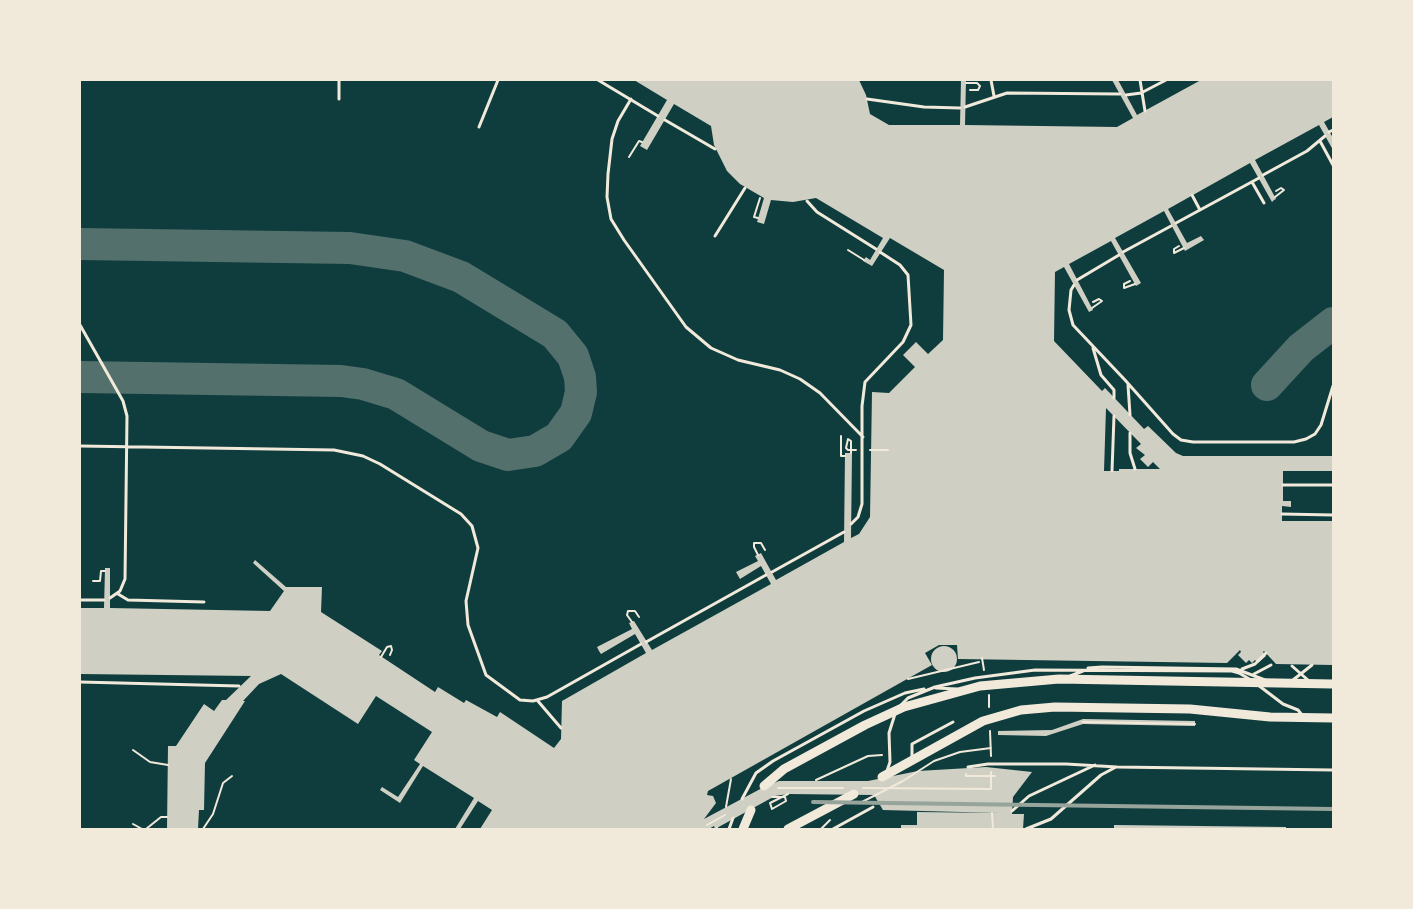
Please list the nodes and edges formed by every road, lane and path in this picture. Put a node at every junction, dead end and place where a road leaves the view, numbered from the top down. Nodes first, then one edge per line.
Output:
1 (339, 80) edge
2 (498, 80) edge
3 (598, 80) edge
4 (991, 80) edge
5 (1140, 80) edge
6 (1166, 80) edge
7 (966, 83) dead end
8 (970, 90) dead end
9 (1141, 93) junction
10 (1120, 94) dead end
11 (1126, 95) dead end
12 (994, 96) junction
13 (339, 99) dead end
14 (631, 99) junction
15 (867, 99) dead end
16 (965, 107) dead end
17 (960, 108) dead end
18 (1145, 111) dead end
19 (658, 116) dead end
20 (665, 120) dead end
21 (478, 127) dead end
22 (1325, 136) dead end
23 (1320, 141) junction
24 (642, 142) dead end
25 (715, 149) dead end
26 (630, 156) dead end
27 (1333, 165) edge
28 (1263, 175) dead end
29 (1259, 178) dead end
30 (1252, 182) junction
31 (745, 188) dead end
32 (1276, 191) dead end
33 (1192, 195) dead end
34 (1275, 197) dead end
35 (760, 198) dead end
36 (807, 201) dead end
37 (1264, 203) dead end
38 (1200, 210) junction
39 (758, 218) dead end
40 (1176, 223) dead end
41 (1172, 226) dead end
42 (715, 236) dead end
43 (1179, 246) dead end
44 (1184, 248) dead end
45 (876, 249) dead end
46 (848, 250) dead end
47 (880, 252) dead end
48 (1123, 252) dead end
49 (1118, 255) dead end
50 (864, 260) dead end
51 (1077, 280) dead end
52 (1130, 281) dead end
53 (1135, 284) dead end
54 (1074, 285) dead end
55 (1093, 302) dead end
56 (1092, 308) dead end
57 (80, 325) edge
58 (1093, 348) junction
59 (1125, 380) junction
60 (1333, 386) edge
61 (1114, 398) dead end
62 (1130, 415) dead end
63 (1114, 416) dead end
64 (1130, 433) dead end
65 (841, 436) dead end
66 (862, 437) junction
67 (80, 446) edge
68 (127, 447) junction
69 (846, 447) dead end
70 (851, 453) dead end
71 (845, 456) dead end
72 (1135, 469) dead end
73 (1112, 471) dead end
74 (1283, 484) dead end
75 (1333, 485) edge
76 (1282, 514) dead end
77 (1333, 515) edge
78 (851, 524) dead end
79 (844, 532) dead end
80 (765, 550) dead end
81 (758, 554) dead end
82 (105, 571) dead end
83 (772, 572) dead end
84 (766, 575) dead end
85 (93, 581) dead end
86 (118, 594) junction
87 (110, 598) dead end
88 (80, 600) edge
89 (104, 600) dead end
90 (204, 602) dead end
91 (639, 617) dead end
92 (632, 622) dead end
93 (646, 642) dead end
94 (641, 644) dead end
95 (1266, 653) dead end
96 (390, 655) dead end
97 (381, 656) dead end
98 (978, 662) dead end
99 (1271, 665) dead end
100 (1312, 665) dead end
101 (1292, 666) dead end
102 (1232, 672) junction
103 (1301, 674) junction
104 (908, 679) dead end
105 (1059, 679) junction
106 (80, 682) edge
107 (1240, 682) junction
108 (1272, 682) junction
109 (1290, 683) junction
110 (1312, 683) junction
111 (1333, 684) edge
112 (239, 686) dead end
113 (980, 686) junction
114 (988, 693) dead end
115 (537, 700) junction
116 (989, 711) dead end
117 (1304, 717) junction
118 (1333, 718) edge
119 (953, 722) dead end
120 (1084, 722) dead end
121 (1195, 724) dead end
122 (990, 726) dead end
123 (561, 728) dead end
124 (990, 748) junction
125 (133, 750) dead end
126 (882, 755) dead end
127 (991, 758) dead end
128 (912, 760) junction
129 (1095, 764) junction
130 (168, 766) dead end
131 (1116, 767) junction
132 (967, 769) joint
133 (1333, 770) edge
134 (991, 772) dead end
135 (232, 776) dead end
136 (995, 776) dead end
137 (882, 777) joint
138 (731, 779) dead end
139 (816, 780) dead end
140 (769, 788) joint
141 (854, 790) junction
142 (788, 794) dead end
143 (875, 796) dead end
144 (772, 798) dead end
145 (742, 799) dead end
146 (726, 806) dead end
147 (873, 807) dead end
148 (751, 810) dead end
149 (1012, 811) dead end
150 (731, 812) dead end
151 (992, 813) dead end
152 (168, 817) dead end
153 (733, 818) dead end
154 (132, 824) dead end
155 (707, 825) dead end
156 (142, 829) edge
157 (146, 829) edge
158 (203, 829) edge
159 (728, 829) edge
160 (743, 829) edge
161 (788, 829) edge
162 (833, 829) edge
163 (993, 829) edge
164 (1026, 829) edge

1 - 13 lane
2 - 21 lane
3 - 14 lane
4 - 12 lane
5 - 9 lane
6 - 9 lane
7 - 8 path
9 - 11 lane
9 - 18 lane
10 - 12 lane
12 - 16 lane
14 - 19 lane
14 - 66 lane
15 - 17 lane
20 - 25 lane
22 - 23 lane
23 - 27 lane
23 - 28 lane
24 - 26 path
29 - 30 lane
30 - 37 lane
30 - 38 lane
31 - 42 lane
32 - 34 path
33 - 38 lane
35 - 39 path
36 - 45 lane
38 - 40 lane
41 - 48 lane
43 - 44 path
46 - 50 path
47 - 66 lane
49 - 51 lane
52 - 53 path
54 - 58 lane
55 - 56 path
57 - 68 lane
58 - 59 lane
58 - 61 lane
59 - 60 lane
59 - 62 lane
63 - 73 lane
64 - 72 lane
65 - 71 path
66 - 78 lane
67 - 68 lane
68 - 86 lane
68 - 115 lane
69 - 70 path
74 - 75 lane
76 - 77 lane
79 - 83 lane
80 - 81 path
82 - 85 path
84 - 93 lane
86 - 87 lane
86 - 90 lane
88 - 89 lane
91 - 92 path
94 - 115 lane
95 - 102 lane
96 - 97 path
98 - 104 path
99 - 107 lane
100 - 103 lane
101 - 103 lane
102 - 117 lane
102 - 137 lane
103 - 109 lane
103 - 110 lane
105 - 107 main road
105 - 108 lane
105 - 113 main road
106 - 112 lane
107 - 108 main road
108 - 109 main road
109 - 110 main road
110 - 111 main road
113 - 140 main road
113 - 145 lane
114 - 116 path
115 - 123 lane
117 - 118 main road
117 - 128 main road
119 - 128 lane
120 - 121 path
122 - 124 path
124 - 127 path
124 - 143 path
125 - 130 path
126 - 139 path
128 - 137 main road
129 - 131 lane
129 - 132 lane
129 - 149 lane
131 - 133 lane
131 - 164 lane
132 - 136 path
134 - 141 path
135 - 158 path
138 - 146 path
140 - 141 path
141 - 161 main road
142 - 144 path
147 - 162 lane
148 - 160 main road
150 - 155 path
151 - 163 path
152 - 157 path
153 - 159 lane
154 - 156 path

